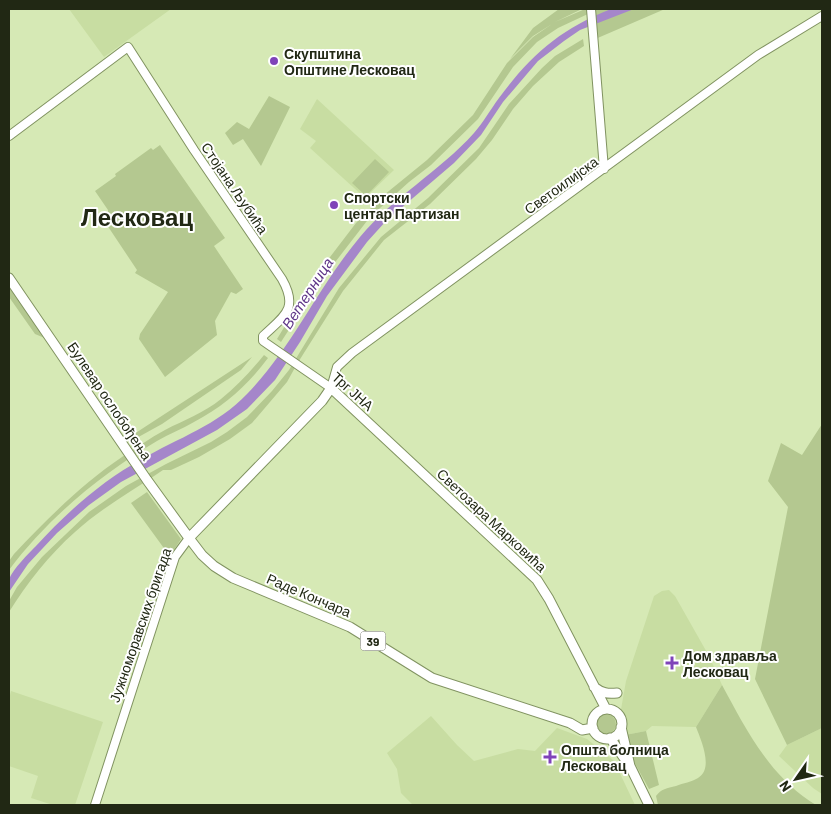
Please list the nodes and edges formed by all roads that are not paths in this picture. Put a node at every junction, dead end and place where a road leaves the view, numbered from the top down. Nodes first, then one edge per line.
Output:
1 (591, 9) edge
2 (822, 16) edge
3 (9, 136) edge
4 (604, 169) junction
5 (9, 278) edge
6 (263, 341) joint
7 (332, 388) junction
8 (388, 441) joint
9 (189, 538) junction
10 (592, 685) junction
11 (617, 692) dead end
12 (606, 709) junction
13 (621, 726) junction
14 (593, 728) junction
15 (610, 738) junction
16 (630, 766) junction
17 (95, 805) edge
18 (648, 805) edge

1 - 4 street
2 - 4 street, Светоилијска
3 - 6 street, Стојана Љубића
4 - 7 street, Светоилијска
5 - 9 main road, Булевар ослобођења / 39
6 - 7 street, Трг ЈНА
7 - 8 main road, Трг ЈНА
7 - 9 main road, Јужноморавских бригада
8 - 10 main road, Светозара Марковића
9 - 14 main road, Раде Кончара / 39
9 - 17 street, Јужноморавских бригада
10 - 11 main road
10 - 12 main road, Светозара Марковића
12 - 13 main road
12 - 14 main road
13 - 15 main road
13 - 16 main road
14 - 15 main road
15 - 16 main road
16 - 18 main road

